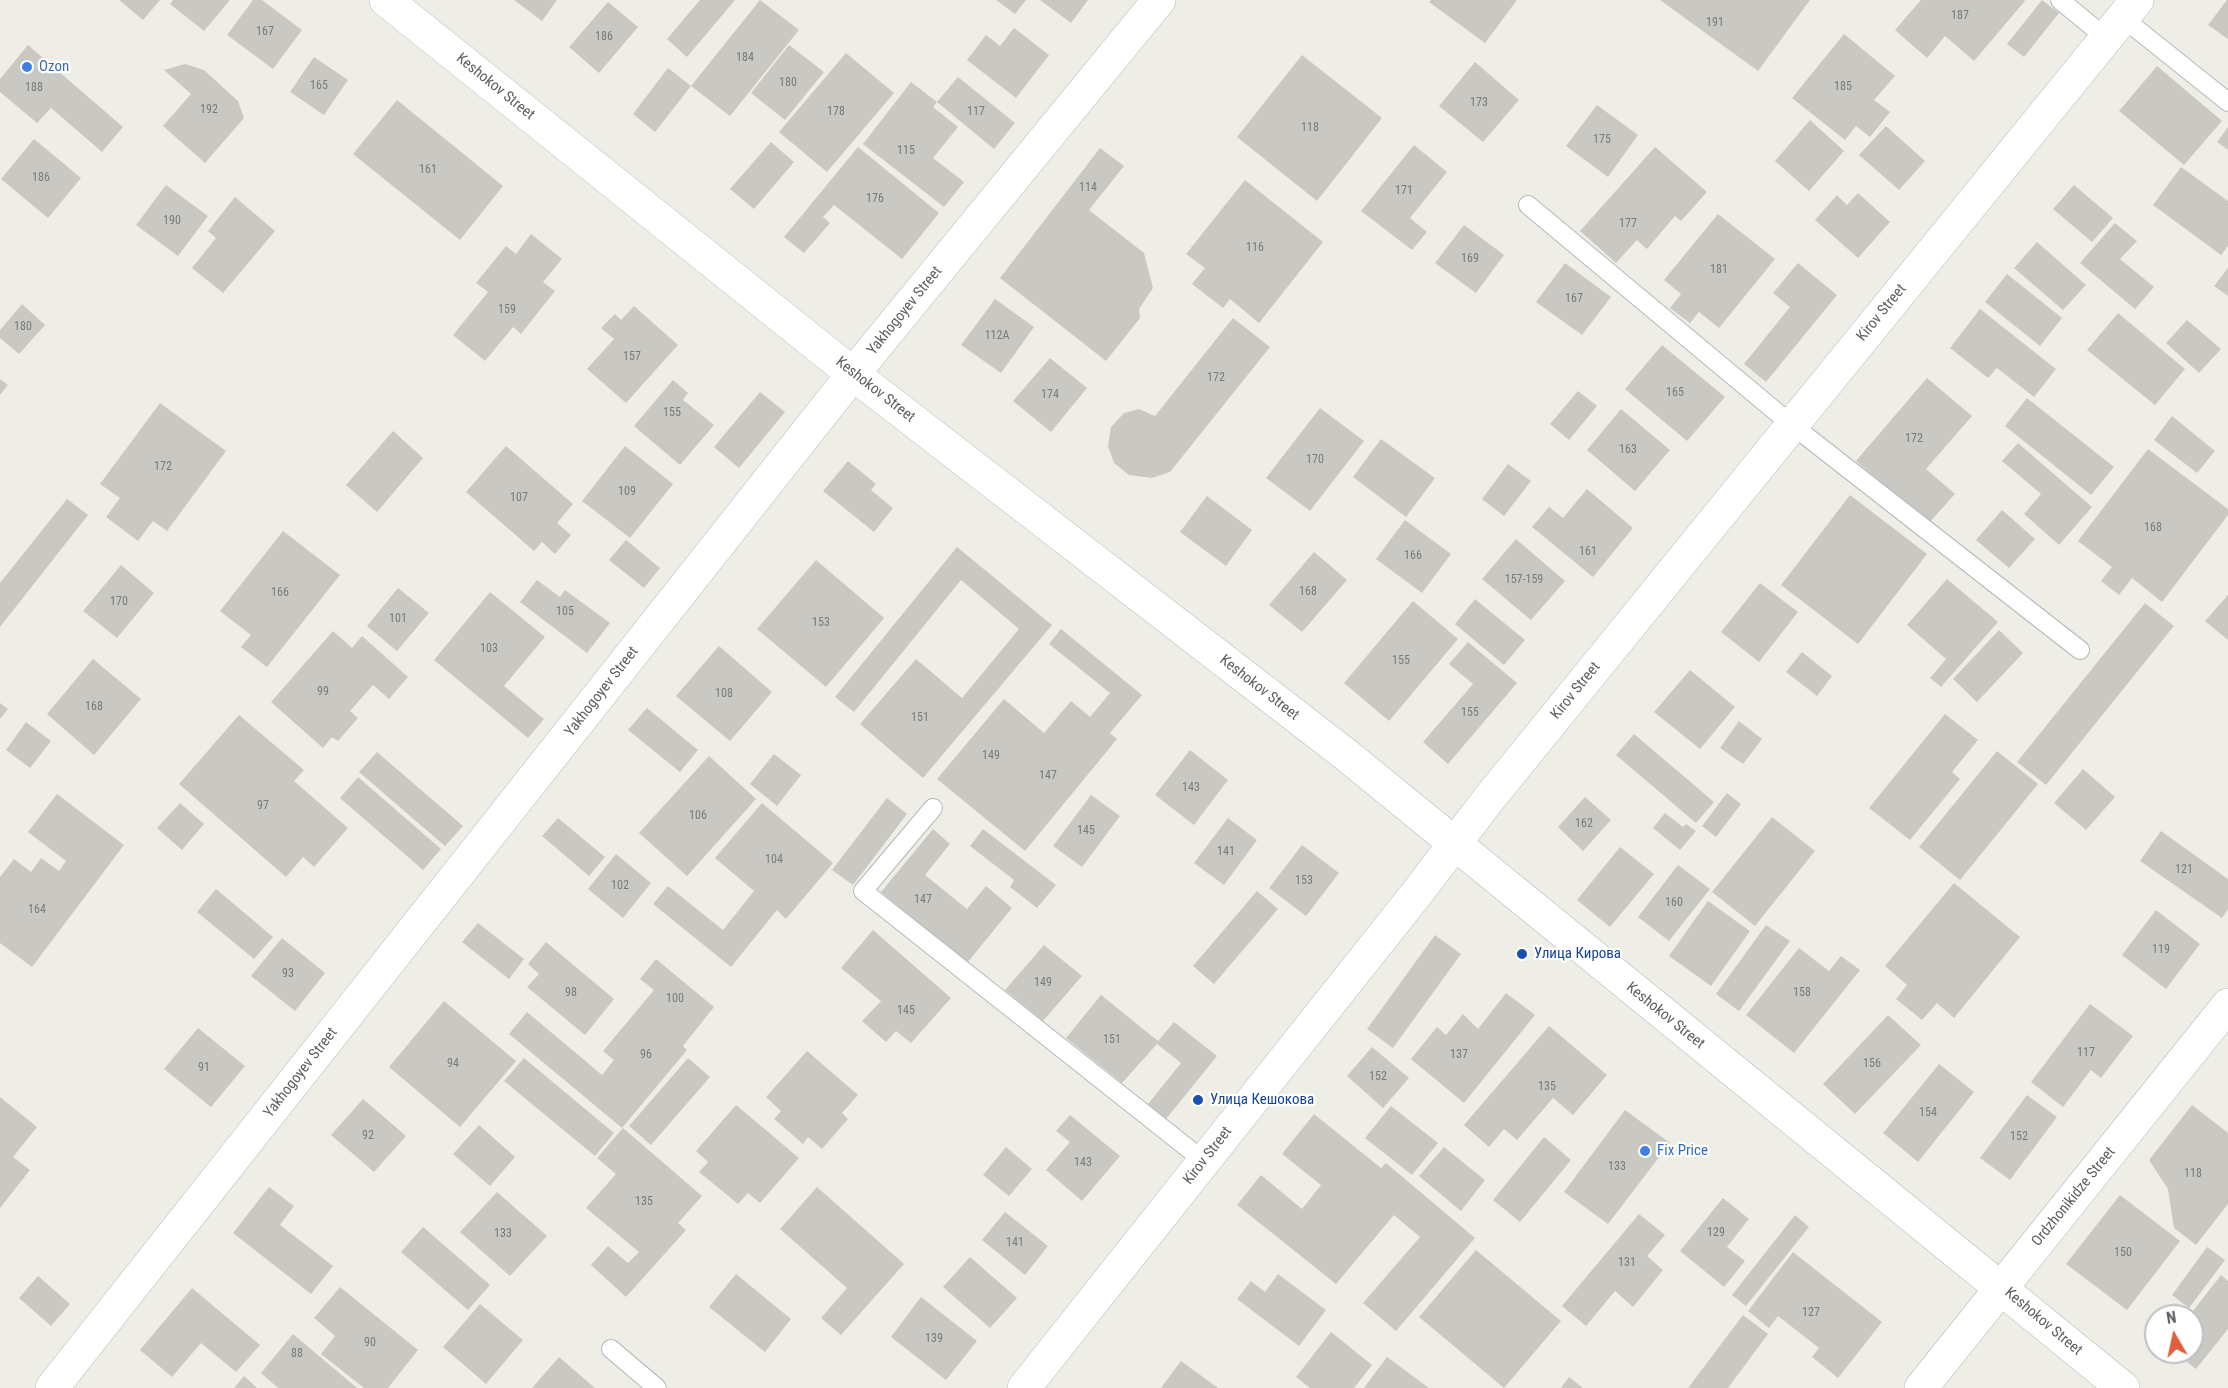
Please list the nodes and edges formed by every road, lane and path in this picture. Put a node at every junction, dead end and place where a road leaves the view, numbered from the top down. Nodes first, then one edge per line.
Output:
1 (386, 0) edge
2 (1159, 0) edge
3 (2060, 0) edge
4 (2122, 19) edge
5 (2228, 102) edge
6 (1528, 205) dead end
7 (853, 374) junction
8 (1791, 424) junction
9 (2080, 650) dead end
10 (933, 808) dead end
11 (1454, 844) junction
12 (2228, 1005) edge
13 (1204, 1161) junction
14 (2001, 1288) junction
15 (611, 1349) dead end
16 (52, 1388) edge
17 (657, 1388) edge
18 (1024, 1388) edge
19 (1921, 1388) edge
20 (2123, 1388) edge

1 - 7 street, Keshokov Street
2 - 7 street, Yakhogoyev Street
3 - 4 lane
4 - 5 lane
4 - 8 street, Kirov Street
6 - 8 lane
7 - 11 street, Keshokov Street
7 - 16 street, Yakhogoyev Street
8 - 9 lane
8 - 11 street, Kirov Street
10 - 13 lane
11 - 13 street, Kirov Street
11 - 14 street, Keshokov Street
12 - 14 street, Ordzhonikidze Street
13 - 18 street, Kirov Street
14 - 19 street, Ordzhonikidze Street
14 - 20 street, Keshokov Street
15 - 17 lane

